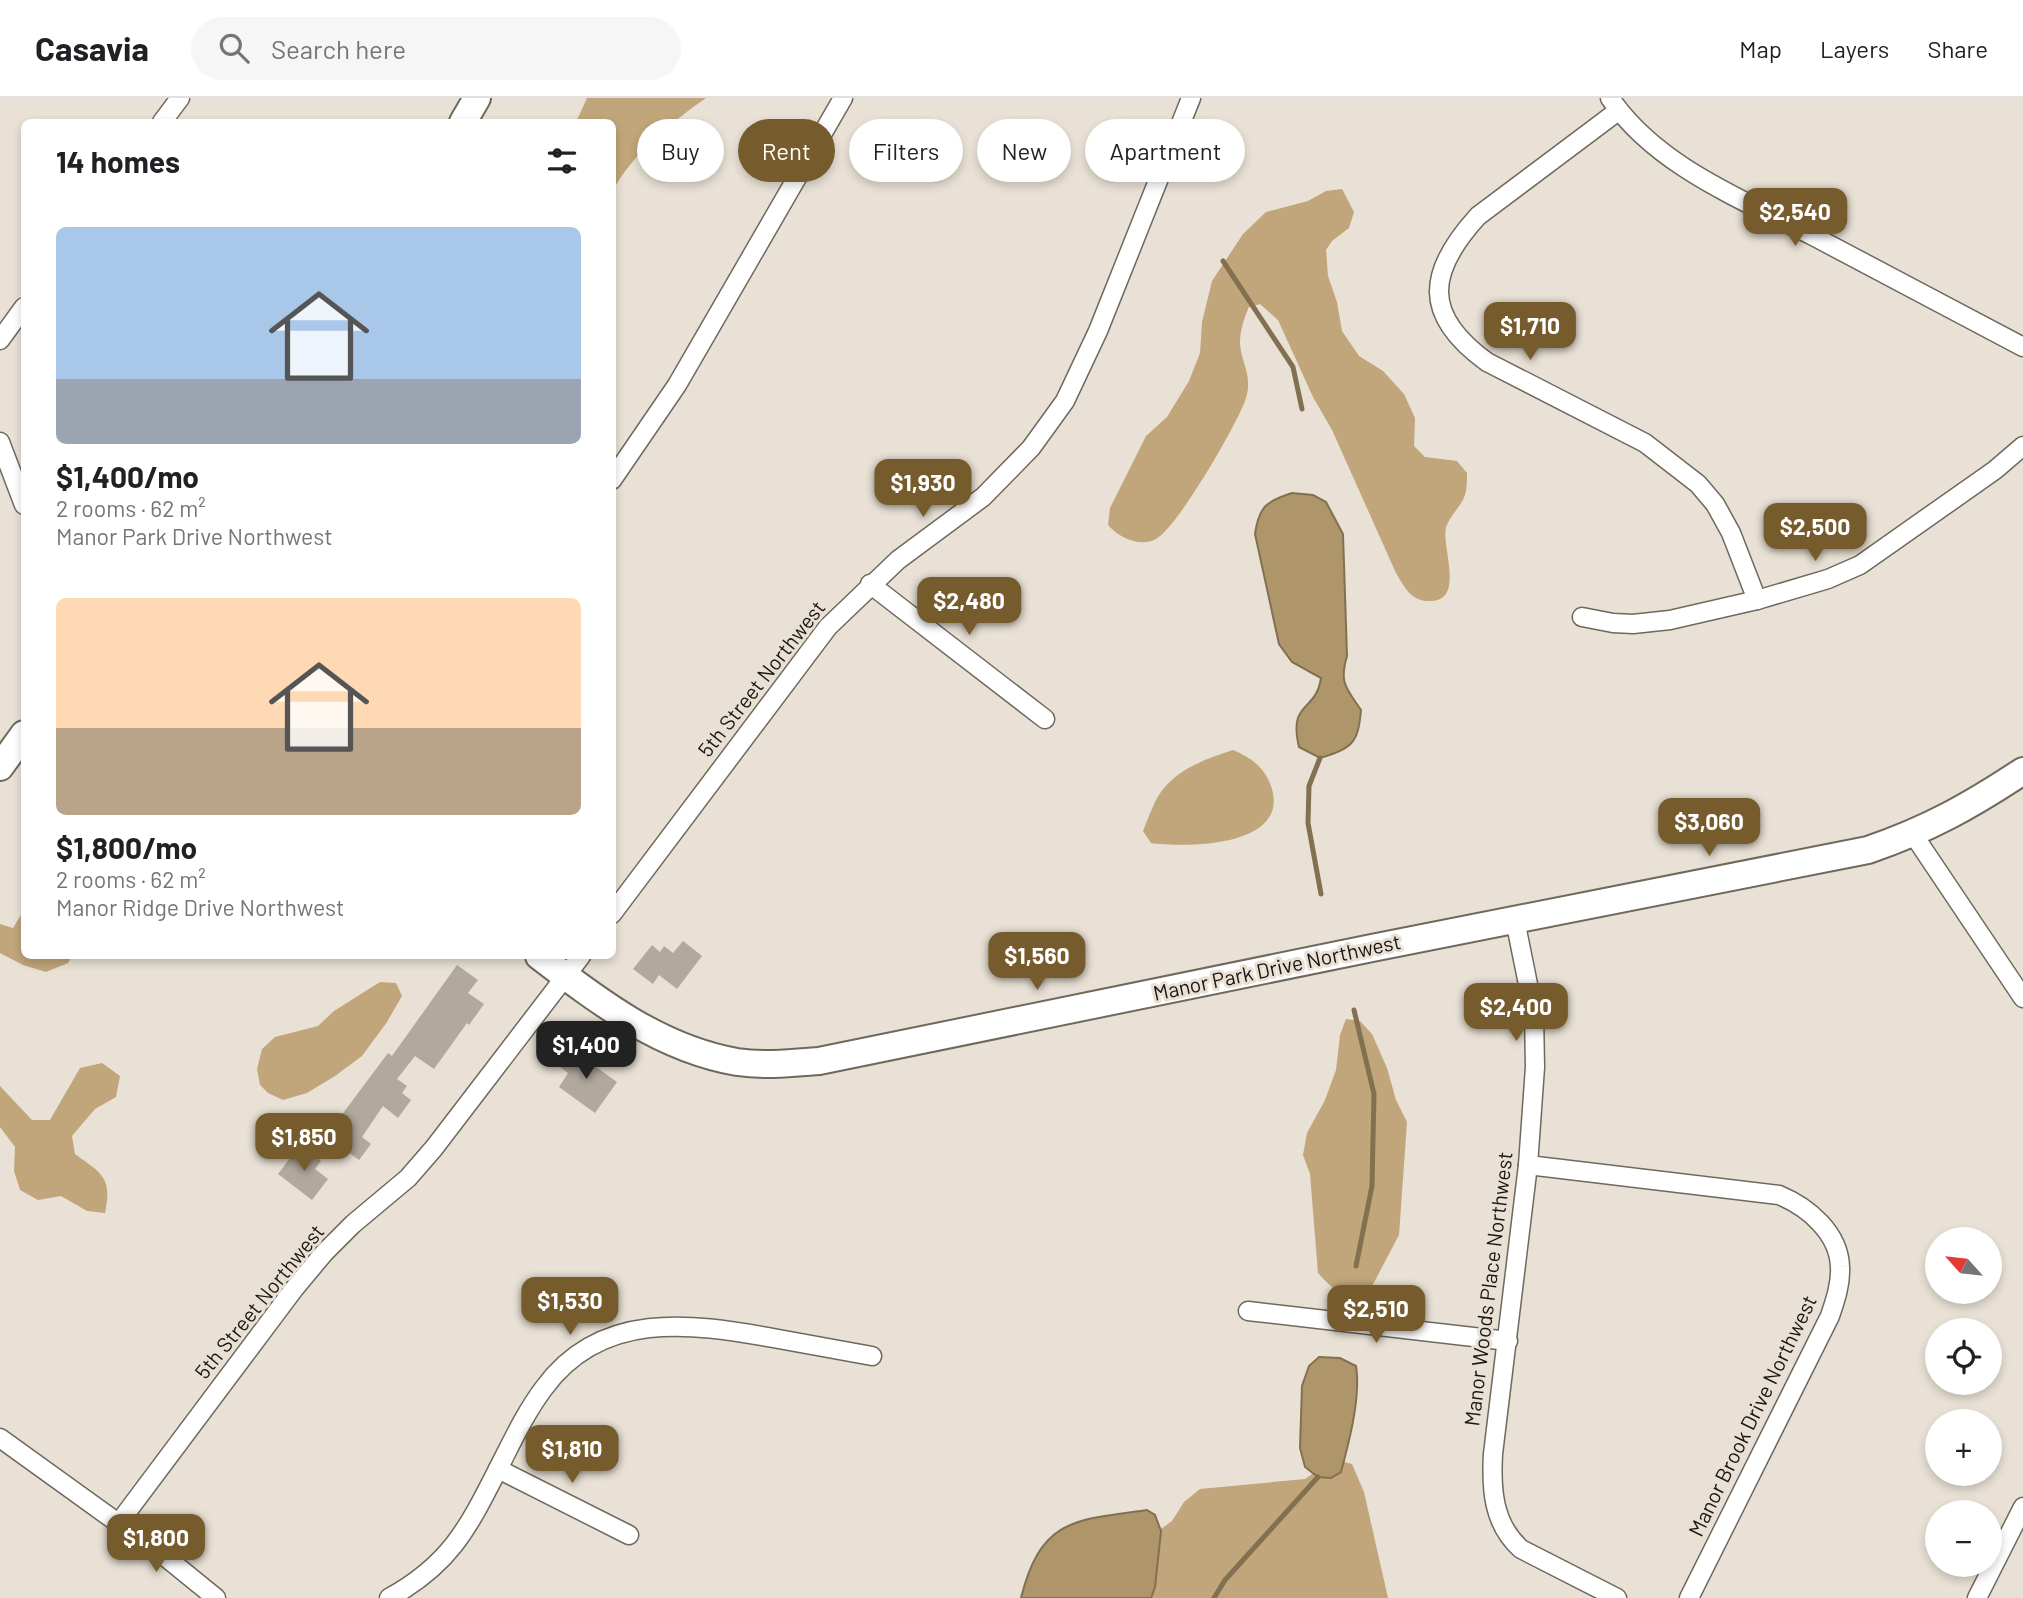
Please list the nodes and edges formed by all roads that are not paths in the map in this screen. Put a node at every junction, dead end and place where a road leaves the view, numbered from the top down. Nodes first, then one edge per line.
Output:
1 (180, 98) edge
2 (477, 98) edge
3 (843, 98) edge
4 (1191, 98) edge
5 (1614, 104) edge
6 (164, 119) edge
7 (465, 119) edge
8 (21, 311) edge
9 (0, 340) edge
10 (2023, 346) edge
11 (0, 442) edge
12 (2023, 446) edge
13 (616, 474) edge
14 (21, 497) edge
15 (870, 584) junction
16 (1757, 600) junction
17 (1582, 617) dead end
18 (1045, 719) dead end
19 (21, 738) edge
20 (0, 767) edge
21 (2023, 771) edge
22 (1913, 835) junction
23 (616, 909) edge
24 (1516, 920) junction
25 (550, 959) edge
26 (574, 966) edge
27 (2023, 998) edge
28 (1528, 1165) junction
29 (1248, 1311) dead end
30 (1508, 1341) junction
31 (872, 1356) dead end
32 (0, 1438) edge
33 (498, 1469) junction
34 (2023, 1507) edge
35 (118, 1524) junction
36 (629, 1535) dead end
37 (216, 1598) edge
38 (389, 1598) edge
39 (1617, 1598) edge
40 (1689, 1598) edge
41 (1978, 1598) edge

1 - 6 street
2 - 7 street
3 - 13 street
4 - 15 street, 5th Street Northwest
5 - 10 street
5 - 16 street
8 - 9 street
11 - 14 street
12 - 16 street
15 - 18 street
15 - 23 street, 5th Street Northwest
16 - 17 street
19 - 20 street
21 - 22 street, Manor Park Drive Northwest
22 - 24 street, Manor Park Drive Northwest
22 - 27 street
24 - 26 street, Manor Park Drive Northwest
24 - 28 street, Manor Woods Place Northwest
25 - 26 street, Manor Park Drive Northwest
26 - 35 street, 5th Street Northwest
28 - 30 street, Manor Woods Place Northwest
28 - 40 street, Manor Brook Drive Northwest
29 - 30 street
30 - 39 street, Manor Woods Place Northwest
31 - 33 street
32 - 35 street
33 - 36 street
33 - 38 street
34 - 41 street
35 - 37 street

